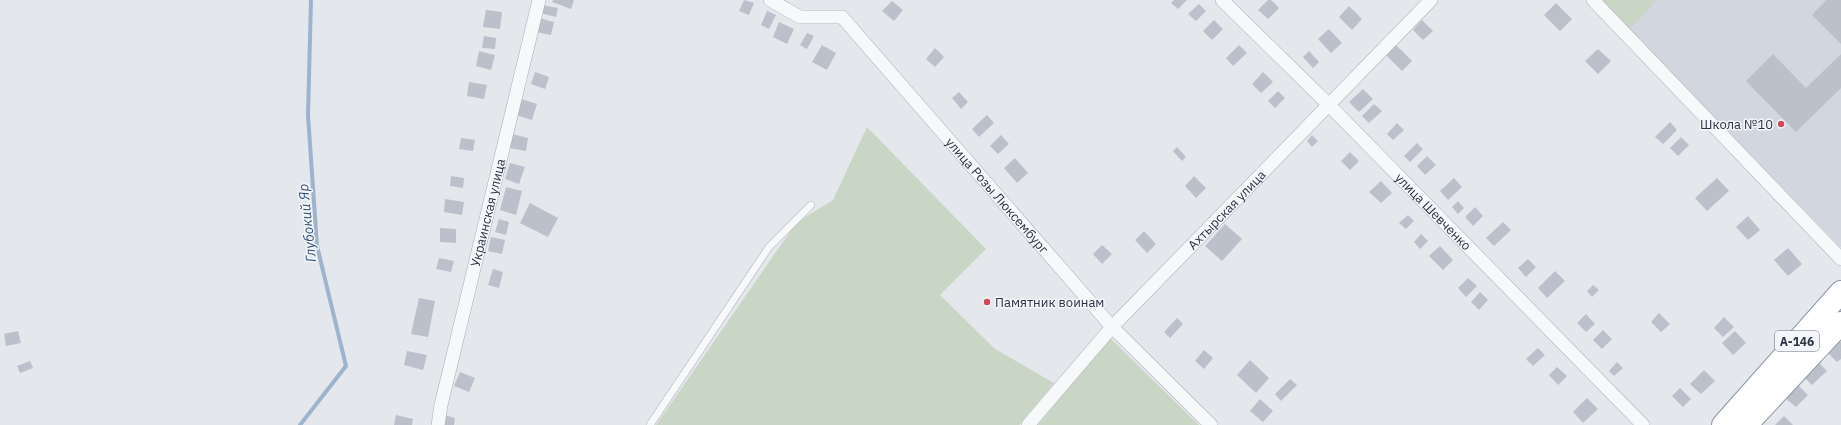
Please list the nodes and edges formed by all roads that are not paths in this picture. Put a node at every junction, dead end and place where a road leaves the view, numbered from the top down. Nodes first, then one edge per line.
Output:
1 (539, 0) edge
2 (770, 0) edge
3 (1222, 0) edge
4 (1431, 0) edge
5 (1594, 0) edge
6 (1329, 105) junction
7 (810, 205) dead end
8 (1841, 259) edge
9 (1841, 292) edge
10 (1841, 324) edge
11 (1112, 327) junction
12 (438, 425) edge
13 (650, 425) edge
14 (1028, 425) edge
15 (1211, 425) edge
16 (1643, 425) edge
17 (1722, 425) edge
18 (1746, 425) edge

1 - 12 street, Украинская улица
2 - 11 street, улица Розы Люксембург
3 - 6 street, улица Шевченко
4 - 6 street, Ахтырская улица
5 - 8 street
6 - 11 street, Ахтырская улица
6 - 16 street, улица Шевченко
7 - 13 lane
9 - 17 highway, А-146
10 - 18 highway, А-146
11 - 14 street, Ахтырская улица
11 - 15 street, улица Розы Люксембург

